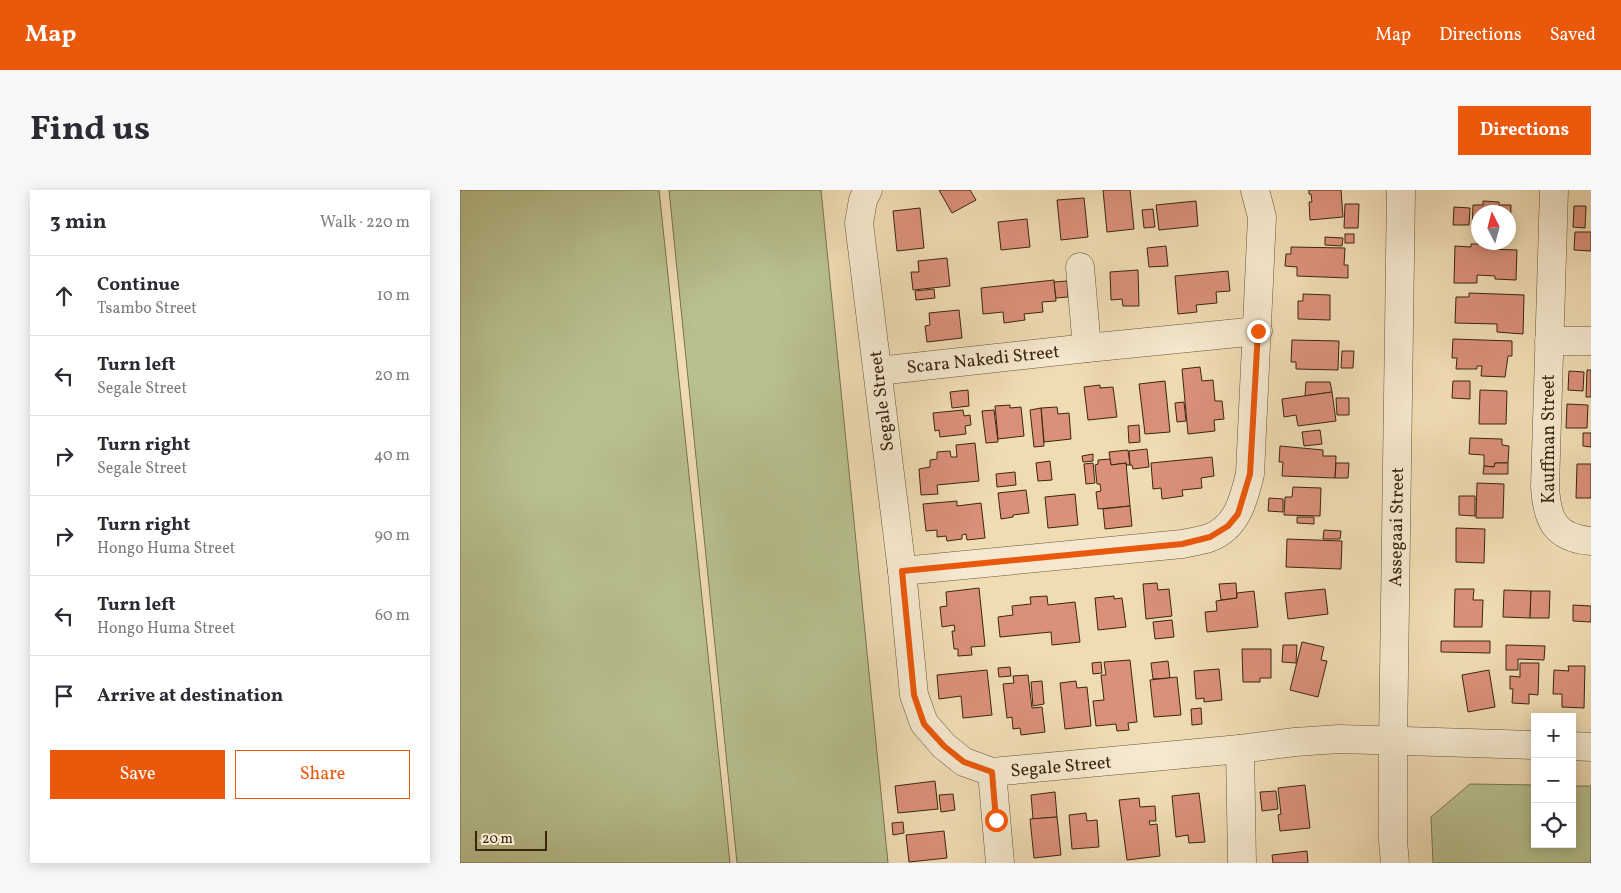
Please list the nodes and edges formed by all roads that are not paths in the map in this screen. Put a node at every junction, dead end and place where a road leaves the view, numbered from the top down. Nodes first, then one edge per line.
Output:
1 (868, 190) edge
2 (1255, 190) edge
3 (1402, 190) edge
4 (1554, 190) edge
5 (1080, 267) dead end
6 (1258, 331) junction
7 (1548, 340) junction
8 (1591, 340) edge
9 (1087, 348) junction
10 (878, 371) junction
11 (1591, 541) edge
12 (902, 571) junction
13 (1394, 742) junction
14 (1531, 745) edge
15 (1576, 746) edge
16 (1591, 747) edge
17 (1240, 749) junction
18 (992, 772) junction
19 (1000, 863) edge
20 (1242, 863) edge
21 (1395, 863) edge

1 - 10 street, Segale Street
2 - 6 street
3 - 13 street, Assegaai Street
4 - 7 street, Kauffman Street
5 - 9 street
6 - 9 street, Scara Nakedi Street
6 - 12 street
7 - 8 street
7 - 11 street, Kauffman Street
9 - 10 street, Scara Nakedi Street
10 - 12 street, Segale Street
12 - 18 street, Segale Street
13 - 14 street, Segale Street
13 - 17 street, Segale Street
13 - 21 street, Assegaai Street
15 - 16 street
17 - 18 street, Segale Street
17 - 20 street
18 - 19 street

